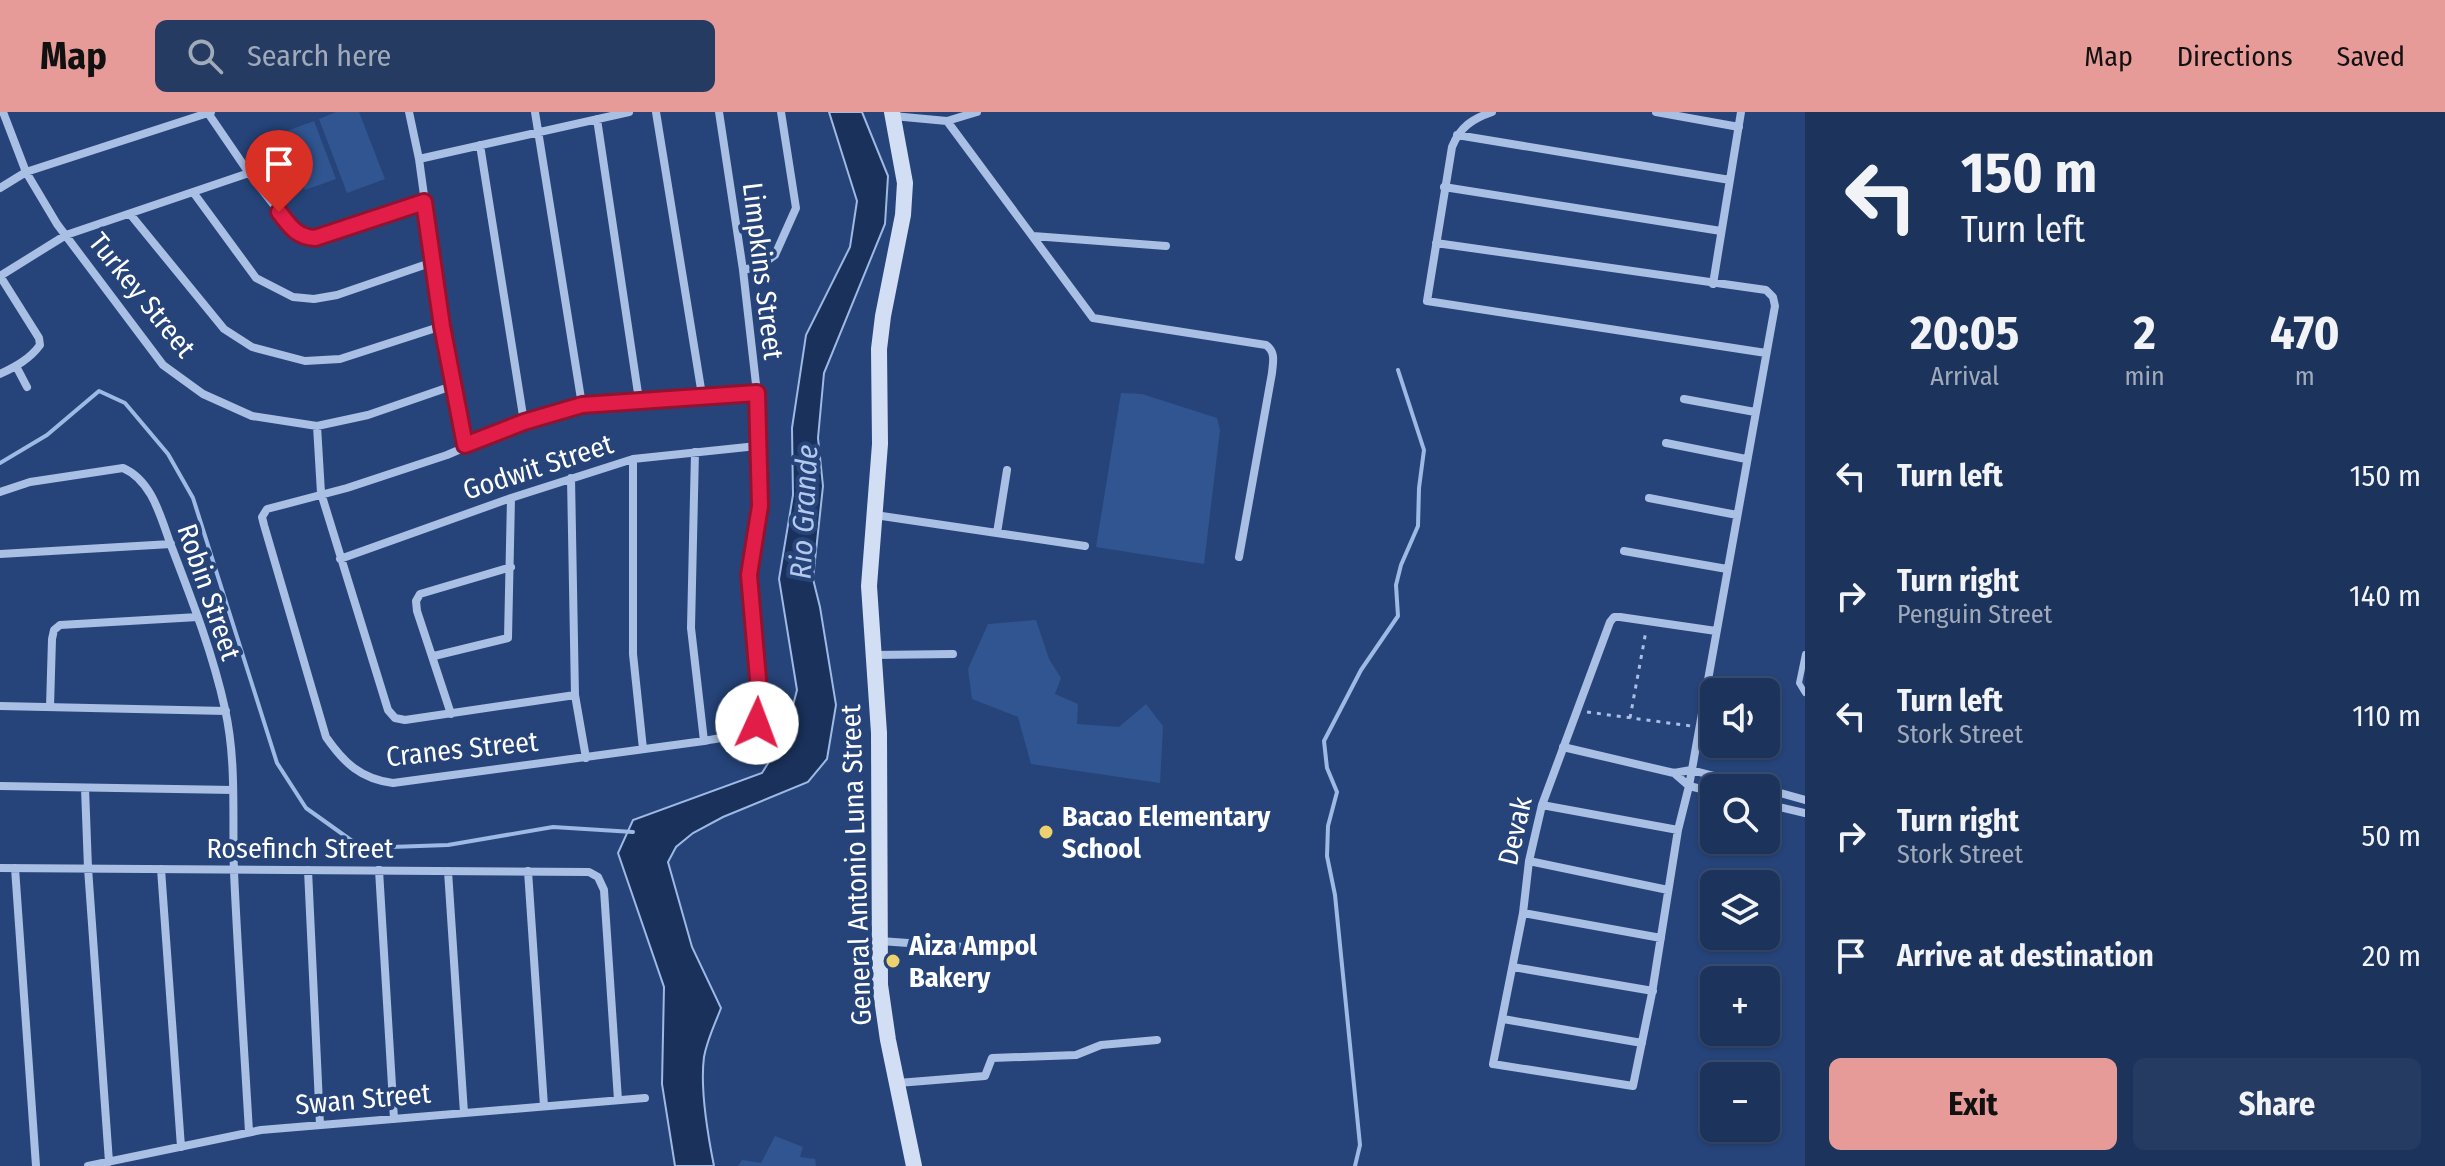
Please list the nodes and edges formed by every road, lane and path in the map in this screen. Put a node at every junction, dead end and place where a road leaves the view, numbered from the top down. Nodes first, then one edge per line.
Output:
1 (4, 112) edge
2 (210, 112) edge
3 (409, 112) edge
4 (535, 112) edge
5 (629, 112) edge
6 (656, 112) edge
7 (719, 112) edge
8 (781, 112) edge
9 (977, 112) edge
10 (1492, 112) edge
11 (1656, 112) edge
12 (1741, 112) edge
13 (892, 114) edge
14 (597, 119) junction
15 (947, 121) junction
16 (1739, 127) junction
17 (538, 132) junction
18 (1457, 135) junction
19 (480, 145) junction
20 (419, 159) junction
21 (26, 172) junction
22 (249, 173) junction
23 (1730, 180) junction
24 (1444, 187) junction
25 (0, 188) edge
26 (193, 192) junction
27 (424, 202) junction
28 (130, 214) junction
29 (1721, 231) junction
30 (66, 235) junction
31 (1033, 236) junction
32 (1436, 243) junction
33 (1166, 246) dead end
34 (433, 262) junction
35 (743, 270) junction
36 (0, 276) edge
37 (1713, 284) junction
38 (442, 326) junction
39 (1766, 353) junction
40 (16, 366) junction
41 (0, 374) edge
42 (452, 386) junction
43 (27, 387) dead end
44 (757, 393) junction
45 (702, 395) junction
46 (1684, 399) dead end
47 (639, 400) junction
48 (582, 405) junction
49 (1755, 412) junction
50 (524, 422) junction
51 (317, 426) junction
52 (1666, 443) dead end
53 (465, 445) junction
54 (757, 446) junction
55 (695, 452) junction
56 (633, 459) junction
57 (1746, 459) junction
58 (1007, 470) dead end
59 (571, 478) junction
60 (0, 492) edge
61 (321, 493) junction
62 (511, 498) junction
63 (1649, 498) dead end
64 (875, 515) junction
65 (1737, 515) junction
66 (997, 533) junction
67 (171, 544) junction
68 (1085, 546) dead end
69 (1624, 551) dead end
70 (0, 554) edge
71 (1239, 557) dead end
72 (340, 559) junction
73 (511, 567) junction
74 (1727, 569) junction
75 (198, 617) junction
76 (1648, 622) junction
77 (1716, 631) junction
78 (953, 654) dead end
79 (1805, 654) edge
80 (874, 655) junction
81 (434, 656) junction
82 (1805, 693) edge
83 (575, 695) junction
84 (0, 706) edge
85 (50, 707) junction
86 (1576, 710) junction
87 (226, 711) junction
88 (451, 714) junction
89 (1630, 718) junction
90 (757, 723) joint
91 (1698, 728) junction
92 (704, 741) junction
93 (1563, 747) junction
94 (643, 749) junction
95 (586, 758) junction
96 (1691, 770) junction
97 (1674, 773) junction
98 (1706, 774) edge
99 (0, 786) edge
100 (1689, 786) junction
101 (85, 788) junction
102 (1700, 789) edge
103 (233, 790) junction
104 (1780, 793) edge
105 (1805, 800) edge
106 (1542, 805) junction
107 (1780, 807) edge
108 (1805, 813) edge
109 (1678, 830) junction
110 (1529, 861) junction
111 (0, 868) edge
112 (15, 868) junction
113 (88, 868) junction
114 (161, 869) junction
115 (234, 869) junction
116 (308, 870) junction
117 (379, 870) junction
118 (448, 871) junction
119 (528, 871) junction
120 (1668, 890) junction
121 (1523, 913) junction
122 (1661, 938) junction
123 (880, 941) junction
124 (1007, 950) dead end
125 (1513, 967) junction
126 (1653, 991) junction
127 (1503, 1019) junction
128 (1157, 1040) dead end
129 (1642, 1043) junction
130 (897, 1083) junction
131 (645, 1098) dead end
132 (618, 1100) junction
133 (544, 1106) junction
134 (464, 1113) junction
135 (394, 1119) junction
136 (320, 1125) junction
137 (249, 1132) junction
138 (181, 1147) junction
139 (109, 1162) junction
140 (36, 1166) edge
141 (88, 1166) edge
142 (914, 1166) edge

1 - 21 street, Turkey Street
2 - 21 street
2 - 22 street
3 - 20 street
4 - 17 street
5 - 14 street
6 - 45 street
7 - 35 street, Limpkins Street
8 - 35 street
9 - 15 street
10 - 18 street
11 - 16 street
12 - 16 street
13 - 15 street
13 - 64 main road, General Antonio Luna Street
14 - 17 street
14 - 47 street
15 - 31 street
16 - 23 street
17 - 19 street
17 - 48 street
18 - 23 street
18 - 24 street
19 - 20 street
19 - 50 street
20 - 27 street
21 - 25 street
21 - 30 street, Turkey Street
22 - 26 street
22 - 27 street
23 - 29 street
24 - 29 street
24 - 32 street
26 - 28 street
26 - 34 street
27 - 34 street
28 - 30 street
28 - 38 street
29 - 37 street
30 - 36 street
30 - 51 street, Turkey Street
31 - 33 street
31 - 71 street
32 - 37 street
32 - 39 street
34 - 38 street
35 - 44 street, Limpkins Street
36 - 40 street
37 - 39 street
38 - 42 street
39 - 49 street
40 - 41 street
40 - 43 street
42 - 51 street, Turkey Street
42 - 53 street
44 - 45 street
44 - 54 street, Limpkins Street
45 - 47 street
46 - 49 street
47 - 48 street
48 - 50 street
49 - 57 street
50 - 53 street
51 - 61 street
52 - 57 street
53 - 61 street
54 - 55 street, Godwit Street
54 - 90 street, Limpkins Street
55 - 56 street, Godwit Street
55 - 92 street
56 - 59 street, Godwit Street
56 - 94 street
57 - 65 street
58 - 66 street
59 - 62 street, Godwit Street
59 - 83 street
60 - 67 street, Robin Street
61 - 72 street
61 - 95 street, Cranes Street
62 - 72 street, Godwit Street
62 - 73 street
63 - 65 street
64 - 66 street
64 - 80 main road, General Antonio Luna Street
65 - 74 street
66 - 68 street
67 - 70 street
67 - 75 street, Robin Street
69 - 74 street
72 - 88 street
73 - 81 street
73 - 81 street
74 - 77 street
75 - 85 street
75 - 87 street, Robin Street
76 - 77 street
76 - 86 street, Devak
76 - 89 path
77 - 91 street
78 - 80 street
79 - 82 lane
80 - 123 main road, General Antonio Luna Street
81 - 88 street
83 - 88 street
83 - 95 street
84 - 85 street
85 - 87 street
86 - 89 path
86 - 93 street, Devak
87 - 103 street, Robin Street
89 - 91 path
90 - 92 street, Cranes Street
91 - 96 street
92 - 94 street, Cranes Street
93 - 97 street
93 - 106 street, Devak
94 - 95 street, Cranes Street
96 - 97 street
96 - 98 street
96 - 100 street
97 - 100 street
99 - 101 street
100 - 102 street
100 - 109 street
101 - 103 street
101 - 113 street
103 - 115 street, Robin Street
104 - 105 street
106 - 109 street
106 - 110 street, Devak
107 - 108 street
109 - 120 street
110 - 120 street
110 - 121 street, Devak
111 - 112 street, Rosefinch Street
112 - 113 street, Rosefinch Street
112 - 140 street
113 - 114 street, Rosefinch Street
113 - 139 street
114 - 115 street, Rosefinch Street
114 - 138 street
115 - 116 street, Rosefinch Street
115 - 137 street, Robin Street
116 - 117 street, Rosefinch Street
116 - 136 street
117 - 118 street, Rosefinch Street
117 - 135 street
118 - 119 street, Rosefinch Street
118 - 134 street
119 - 132 street, Rosefinch Street
119 - 133 street
120 - 122 street
121 - 122 street
121 - 125 street, Devak
122 - 126 street
123 - 124 street
123 - 130 main road, General Antonio Luna Street
125 - 126 street
125 - 127 street, Devak
126 - 129 street
127 - 129 street
127 - 129 street, Devak
128 - 130 street
130 - 142 main road, General Antonio Luna Street
131 - 132 street, Swan Street
132 - 133 street, Swan Street
133 - 134 street, Swan Street
134 - 135 street, Swan Street
135 - 136 street, Swan Street
136 - 137 street, Swan Street
137 - 138 street, Swan Street
138 - 139 street, Swan Street
139 - 141 street, Swan Street

